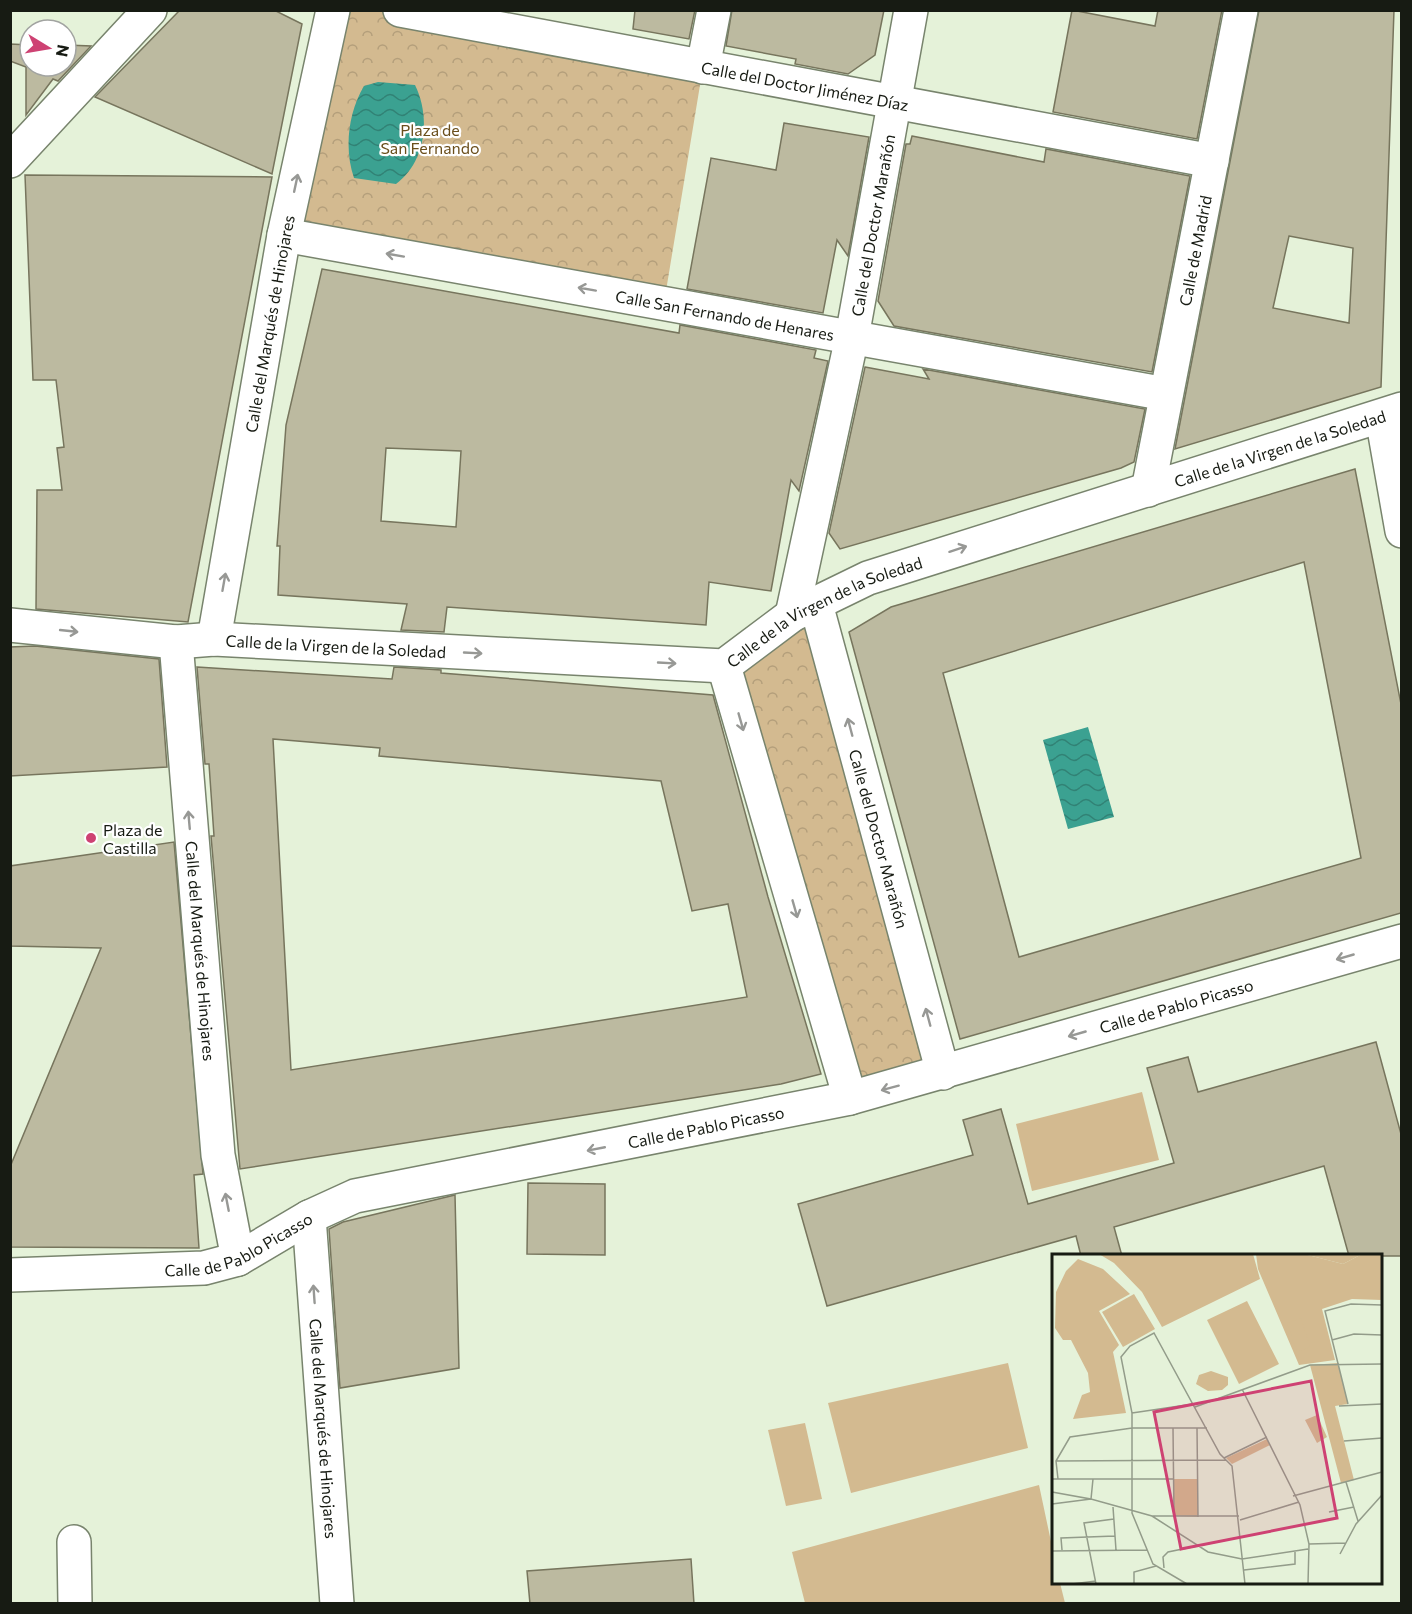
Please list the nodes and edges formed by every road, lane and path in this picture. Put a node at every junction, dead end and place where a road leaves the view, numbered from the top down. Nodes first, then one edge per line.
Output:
1 (150, 10) edge
2 (333, 10) edge
3 (400, 10) edge
4 (714, 10) edge
5 (911, 10) edge
6 (1241, 10) edge
7 (703, 67) junction
8 (894, 102) junction
9 (10, 161) edge
10 (1212, 161) junction
11 (284, 235) junction
12 (852, 337) junction
13 (1166, 394) junction
14 (1392, 413) edge
15 (1148, 490) junction
16 (1401, 531) edge
17 (804, 609) junction
18 (10, 625) edge
19 (214, 639) junction
20 (176, 642) junction
21 (724, 666) junction
22 (1401, 941) edge
23 (943, 1073) junction
24 (850, 1098) junction
25 (309, 1217) junction
26 (238, 1259) junction
27 (10, 1275) edge
28 (74, 1542) dead end
29 (75, 1604) edge
30 (337, 1604) edge

1 - 9 street
11 -> 2 street, Calle del Marqués de Hinojares
3 - 7 street, Calle del Doctor Jiménez Díaz
4 - 7 street
5 - 8 street, Calle del Doctor Marañón
6 - 10 street, Calle de Madrid
7 - 8 street, Calle del Doctor Jiménez Díaz
8 - 10 street, Calle del Doctor Jiménez Díaz
8 - 12 street, Calle del Doctor Marañón
10 - 13 street, Calle de Madrid
12 -> 11 street, Calle San Fernando de Henares
19 -> 11 street, Calle del Marqués de Hinojares
12 - 13 street, Calle San Fernando de Henares
12 - 17 street, Calle del Doctor Marañón
13 - 15 street, Calle de Madrid
14 - 15 street, Calle de la Virgen de la Soledad
14 - 16 street
17 -> 15 street, Calle de la Virgen de la Soledad
17 - 21 street, Calle de la Virgen de la Soledad
23 -> 17 street, Calle del Doctor Marañón
18 -> 20 street, Calle de la Virgen de la Soledad
19 - 20 street, Calle de la Virgen de la Soledad
19 -> 21 street, Calle de la Virgen de la Soledad
26 -> 20 street, Calle del Marqués de Hinojares
21 -> 24 street
22 -> 23 street, Calle de Pablo Picasso
23 -> 24 street, Calle de Pablo Picasso
24 -> 25 street, Calle de Pablo Picasso
25 - 26 street, Calle de Pablo Picasso
30 -> 25 street, Calle del Marqués de Hinojares
26 - 27 street, Calle de Pablo Picasso
28 - 29 street

